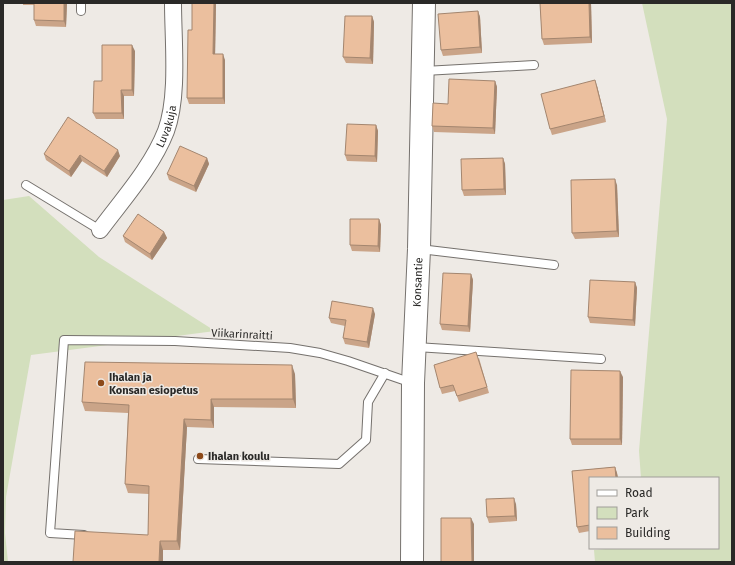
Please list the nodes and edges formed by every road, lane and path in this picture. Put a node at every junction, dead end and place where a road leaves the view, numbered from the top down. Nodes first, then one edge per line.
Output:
1 (173, 3) edge
2 (424, 3) edge
3 (534, 65) dead end
4 (423, 71) junction
5 (26, 186) dead end
6 (100, 230) joint
7 (419, 249) junction
8 (554, 265) dead end
9 (415, 346) junction
10 (601, 359) dead end
11 (385, 374) junction
12 (413, 383) junction
13 (198, 459) dead end
14 (95, 535) edge
15 (412, 562) edge

1 - 6 street, Luvakuja
2 - 4 street, Konsantie
3 - 4 lane
4 - 7 street, Konsantie
5 - 6 lane
7 - 8 lane
7 - 9 street, Konsantie
9 - 10 lane
9 - 12 street, Konsantie
11 - 12 lane, Viikarinraitti
11 - 13 lane
11 - 14 lane, Viikarinraitti
12 - 15 street, Konsantie

